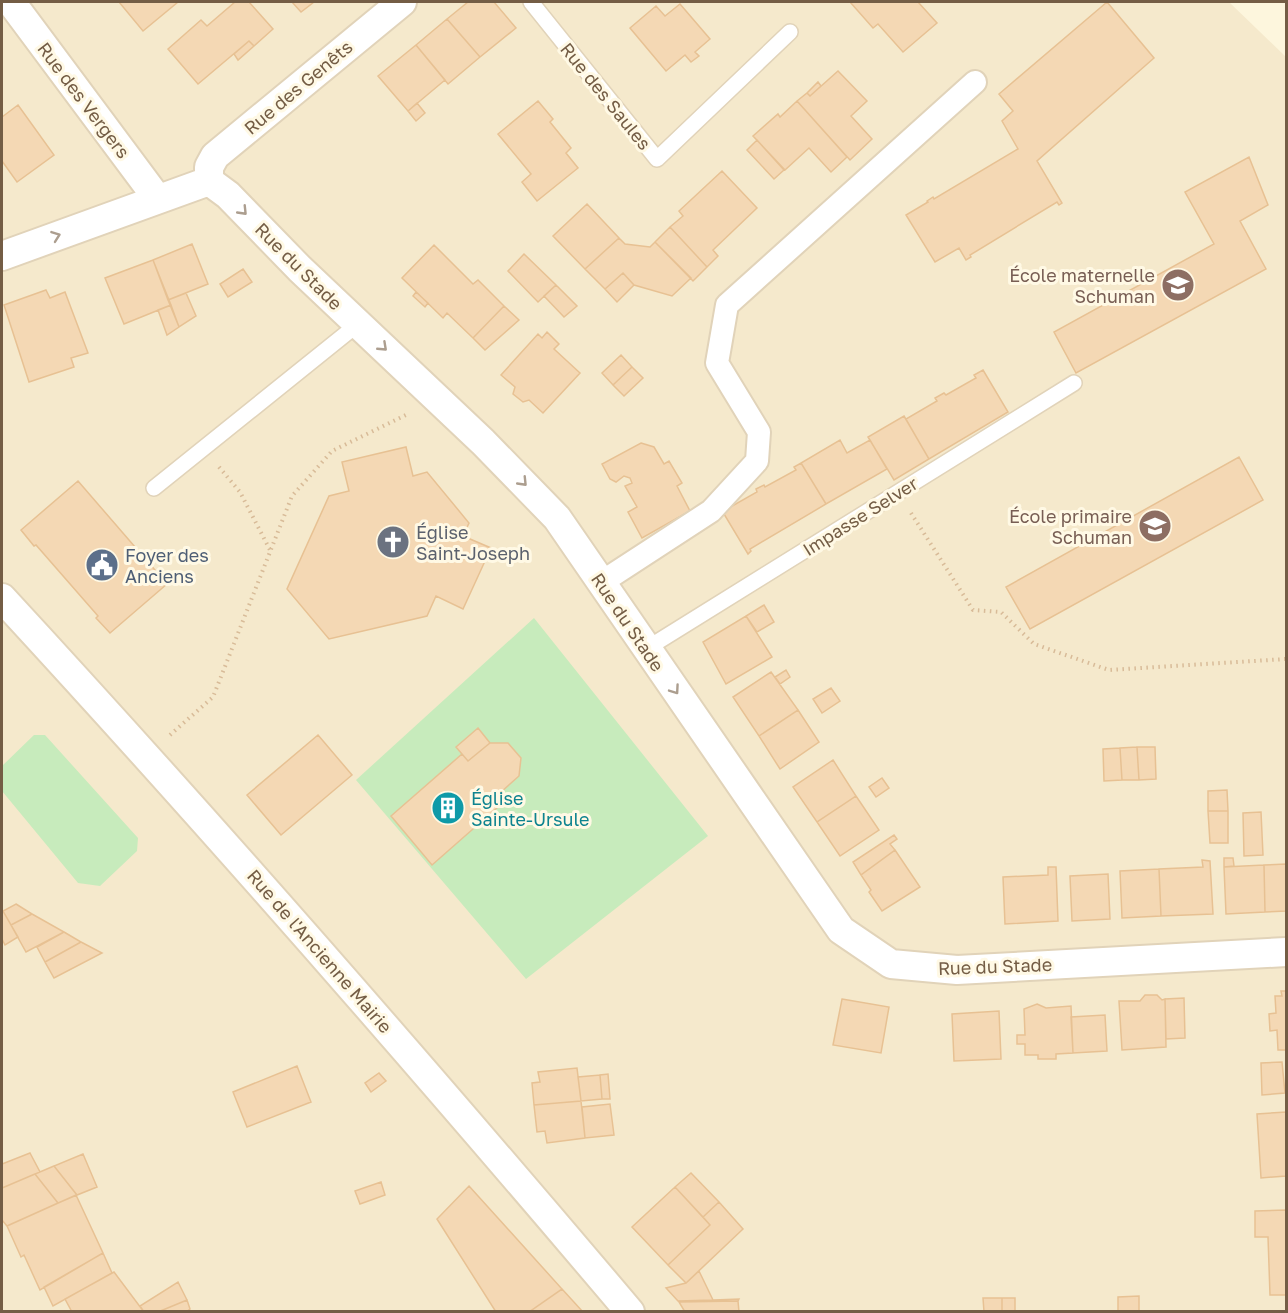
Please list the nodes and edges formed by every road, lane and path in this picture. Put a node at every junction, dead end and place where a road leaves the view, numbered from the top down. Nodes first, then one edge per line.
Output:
1 (11, 2) edge
2 (402, 2) edge
3 (531, 2) edge
4 (790, 32) dead end
5 (975, 82) dead end
6 (209, 181) junction
7 (157, 198) junction
8 (2, 256) edge
9 (358, 324) junction
10 (1074, 383) dead end
11 (438, 399) junction
12 (204, 448) junction
13 (154, 488) dead end
14 (898, 492) junction
15 (270, 550) junction
16 (602, 582) junction
17 (2, 598) edge
18 (646, 649) junction
19 (1287, 659) edge
20 (147, 756) junction
21 (1287, 952) edge
22 (630, 1311) edge

1 - 7 street, Rue des Vergers
2 - 6 street, Rue des Genêts
3 - 4 lane, Rue des Saules
5 - 16 street
6 - 7 street
6 -> 9 street, Rue du Stade
8 -> 7 street
9 -> 11 street, Rue du Stade
9 - 12 lane
10 - 14 lane, Impasse Selver
11 - 15 path
11 -> 16 street, Rue du Stade
12 - 13 lane
12 - 15 path
14 - 18 lane, Impasse Selver
14 - 19 path
15 - 20 path
16 - 18 street, Rue du Stade
17 - 20 street, Rue de l'Ancienne Mairie
18 -> 21 street, Rue du Stade
20 - 22 street, Rue de l'Ancienne Mairie

